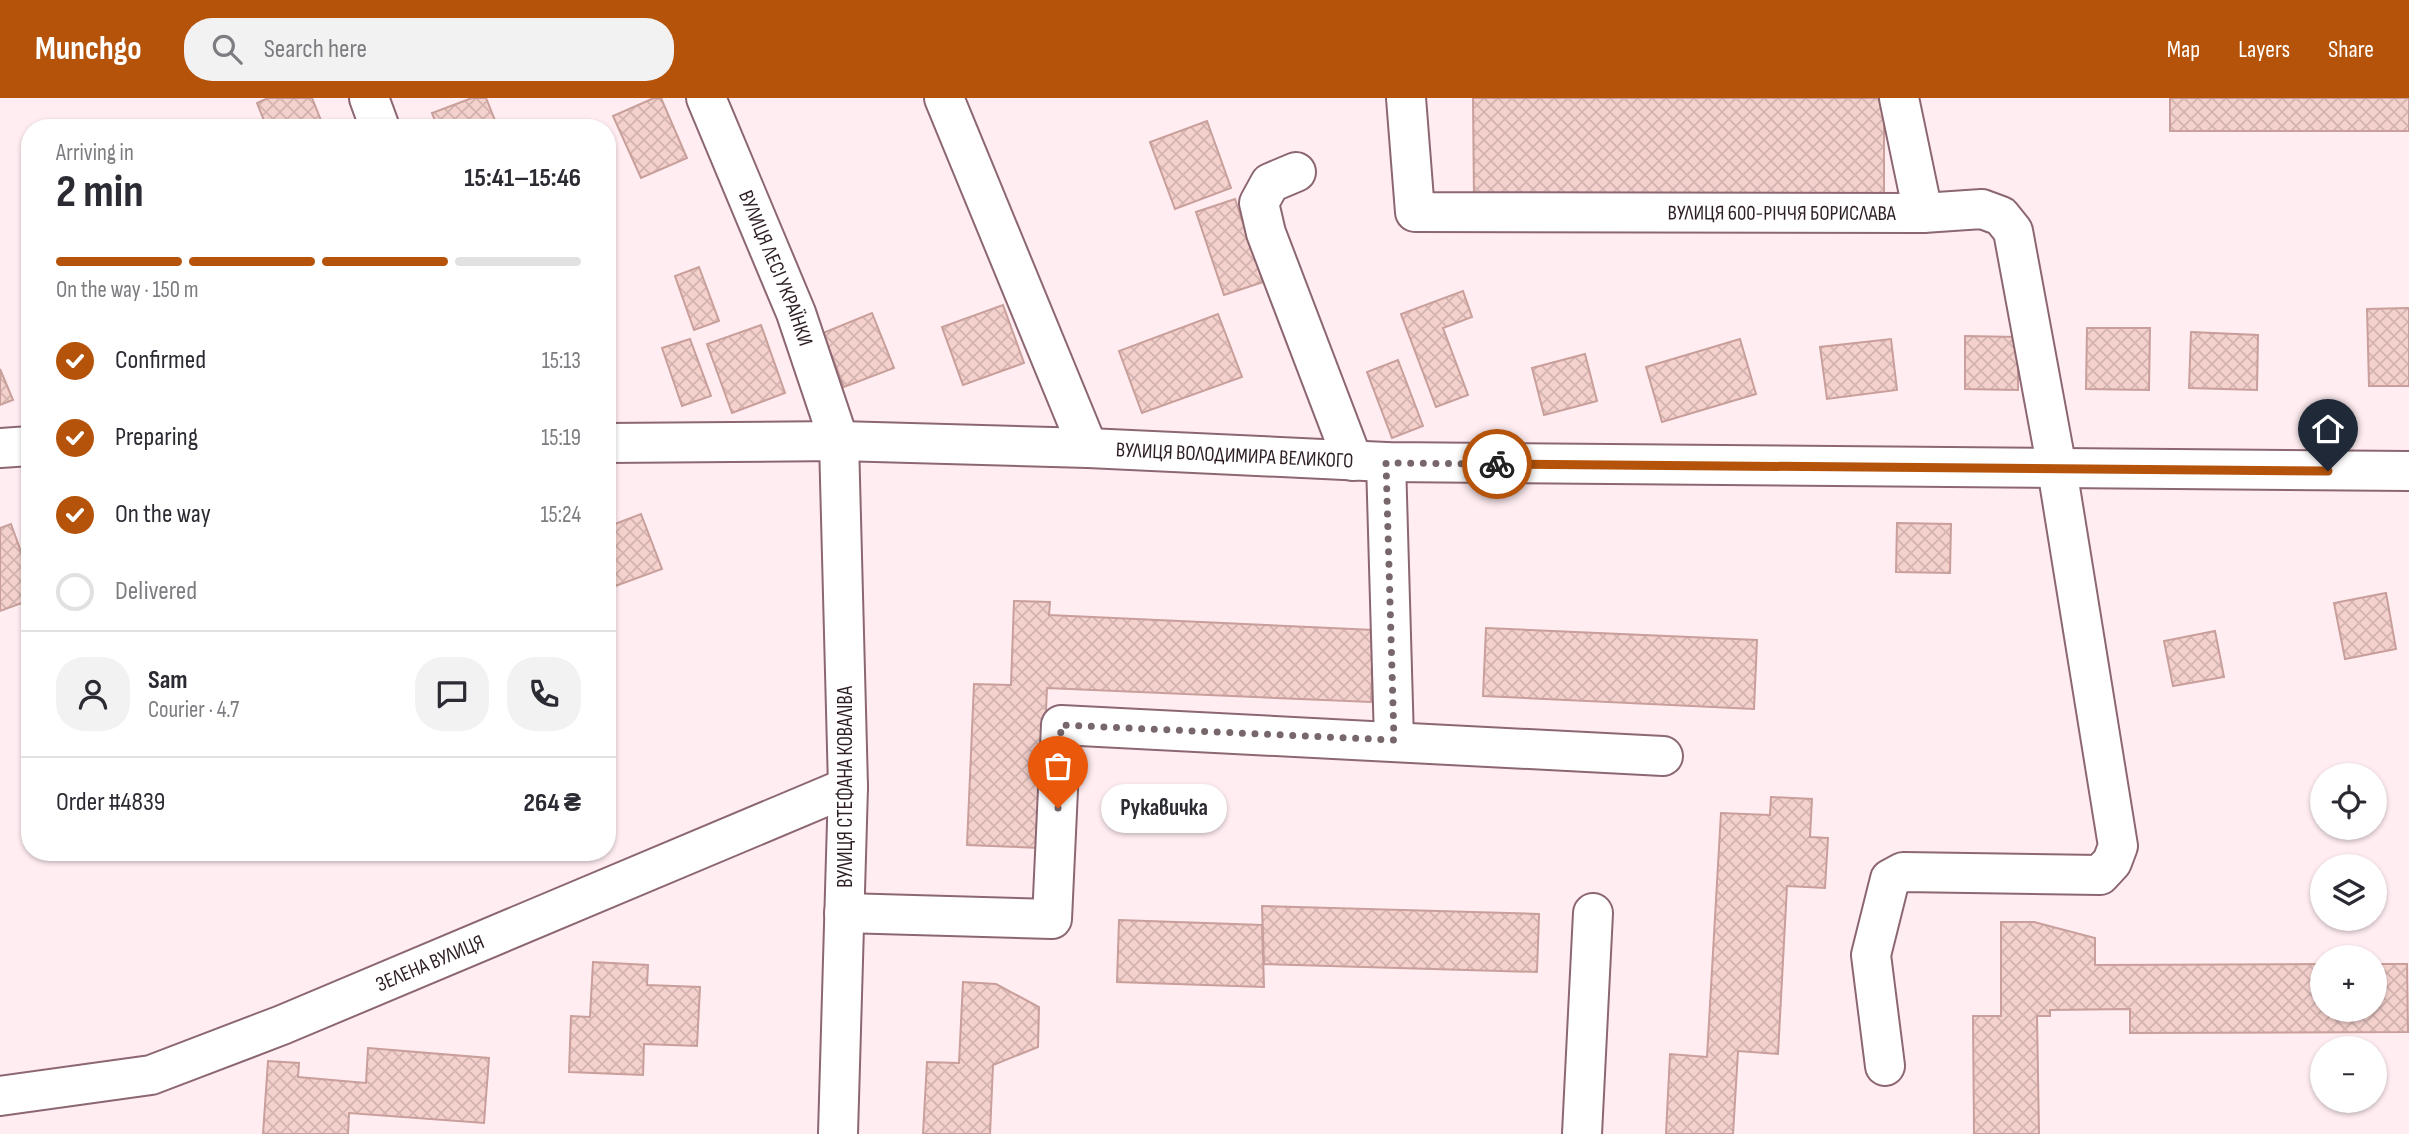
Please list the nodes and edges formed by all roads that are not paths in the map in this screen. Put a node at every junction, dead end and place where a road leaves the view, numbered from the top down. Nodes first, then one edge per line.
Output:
1 (369, 98) edge
2 (706, 98) edge
3 (944, 98) edge
4 (1406, 98) edge
5 (1899, 98) edge
6 (377, 119) edge
7 (1296, 172) dead end
8 (1923, 213) junction
9 (839, 440) junction
10 (616, 443) edge
11 (21, 447) edge
12 (0, 448) edge
13 (1088, 448) junction
14 (1369, 462) junction
15 (2057, 469) junction
16 (2409, 471) edge
17 (1394, 740) junction
18 (1663, 756) dead end
19 (848, 787) junction
20 (844, 913) junction
21 (1593, 913) dead end
22 (1885, 1066) dead end
23 (0, 1096) edge
24 (838, 1134) edge
25 (1582, 1134) edge

1 - 6 street
2 - 9 street, ВУЛИЦЯ ЛЕСІ УКРАЇНКИ
3 - 13 street
4 - 8 street, ВУЛИЦЯ 600-РІЧЧЯ БОРИСЛАВА
5 - 8 street
7 - 14 street
8 - 15 street, ВУЛИЦЯ 600-РІЧЧЯ БОРИСЛАВА
9 - 10 street, ВУЛИЦЯ ВОЛОДИМИРА ВЕЛИКОГО
9 - 13 street, ВУЛИЦЯ ВОЛОДИМИРА ВЕЛИКОГО
9 - 19 street, ВУЛИЦЯ СТЕФАНА КОВАЛІВА
11 - 12 street
13 - 14 street, ВУЛИЦЯ ВОЛОДИМИРА ВЕЛИКОГО
14 - 15 street, ВУЛИЦЯ ВОЛОДИМИРА ВЕЛИКОГО
14 - 17 street
15 - 16 street, ВУЛИЦЯ ВОЛОДИМИРА ВЕЛИКОГО
15 - 22 street, ВУЛИЦЯ 600-РІЧЧЯ БОРИСЛАВА
17 - 18 street
17 - 20 street
19 - 20 street, ВУЛИЦЯ СТЕФАНА КОВАЛІВА
19 - 23 street, ЗЕЛЕНА ВУЛИЦЯ
20 - 24 street, ВУЛИЦЯ СТЕФАНА КОВАЛІВА
21 - 25 street

